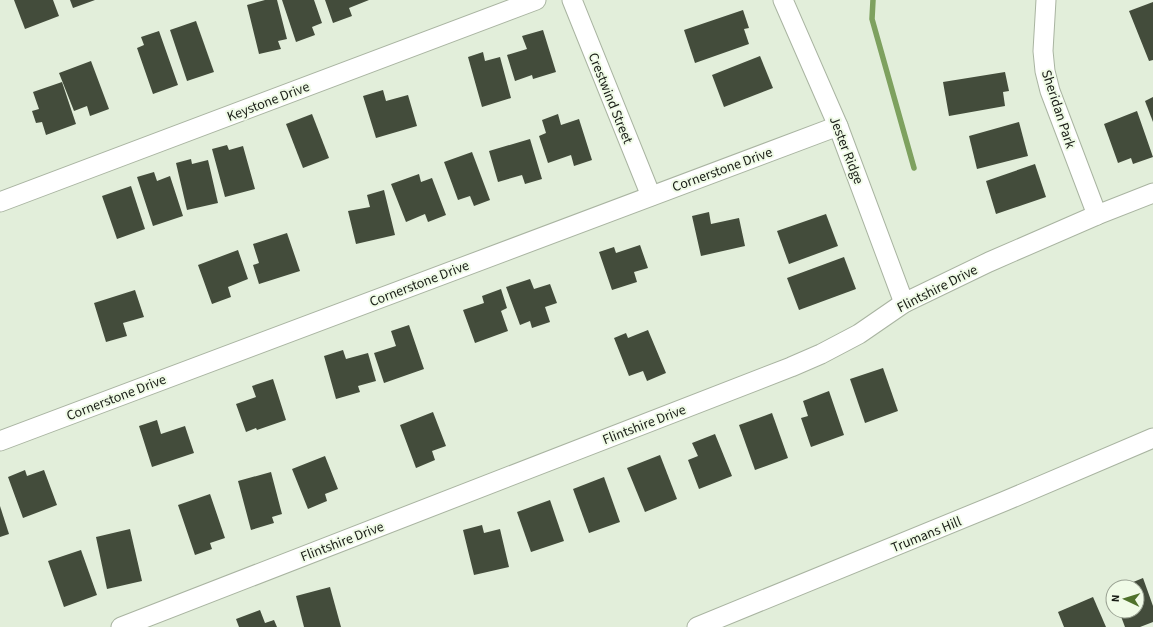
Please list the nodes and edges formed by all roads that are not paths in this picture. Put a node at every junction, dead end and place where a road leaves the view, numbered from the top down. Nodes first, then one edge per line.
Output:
1 (536, 0) edge
2 (572, 0) edge
3 (783, 0) edge
4 (1046, 0) edge
5 (838, 126) junction
6 (1153, 193) edge
7 (651, 196) junction
8 (0, 202) edge
9 (1097, 215) junction
10 (904, 303) junction
11 (1153, 438) edge
12 (0, 441) edge
13 (156, 621) edge
14 (121, 627) edge
15 (697, 627) edge

1 - 8 street, Keystone Drive
2 - 7 street, Crestwind Street
3 - 5 street, Jester Ridge
4 - 9 street, Sheridan Park
5 - 7 street, Cornerstone Drive
5 - 10 street, Jester Ridge
6 - 9 street, Flintshire Drive
7 - 12 street, Cornerstone Drive
9 - 10 street, Flintshire Drive
10 - 13 street, Flintshire Drive
11 - 15 street, Trumans Hill
13 - 14 street, Flintshire Drive

